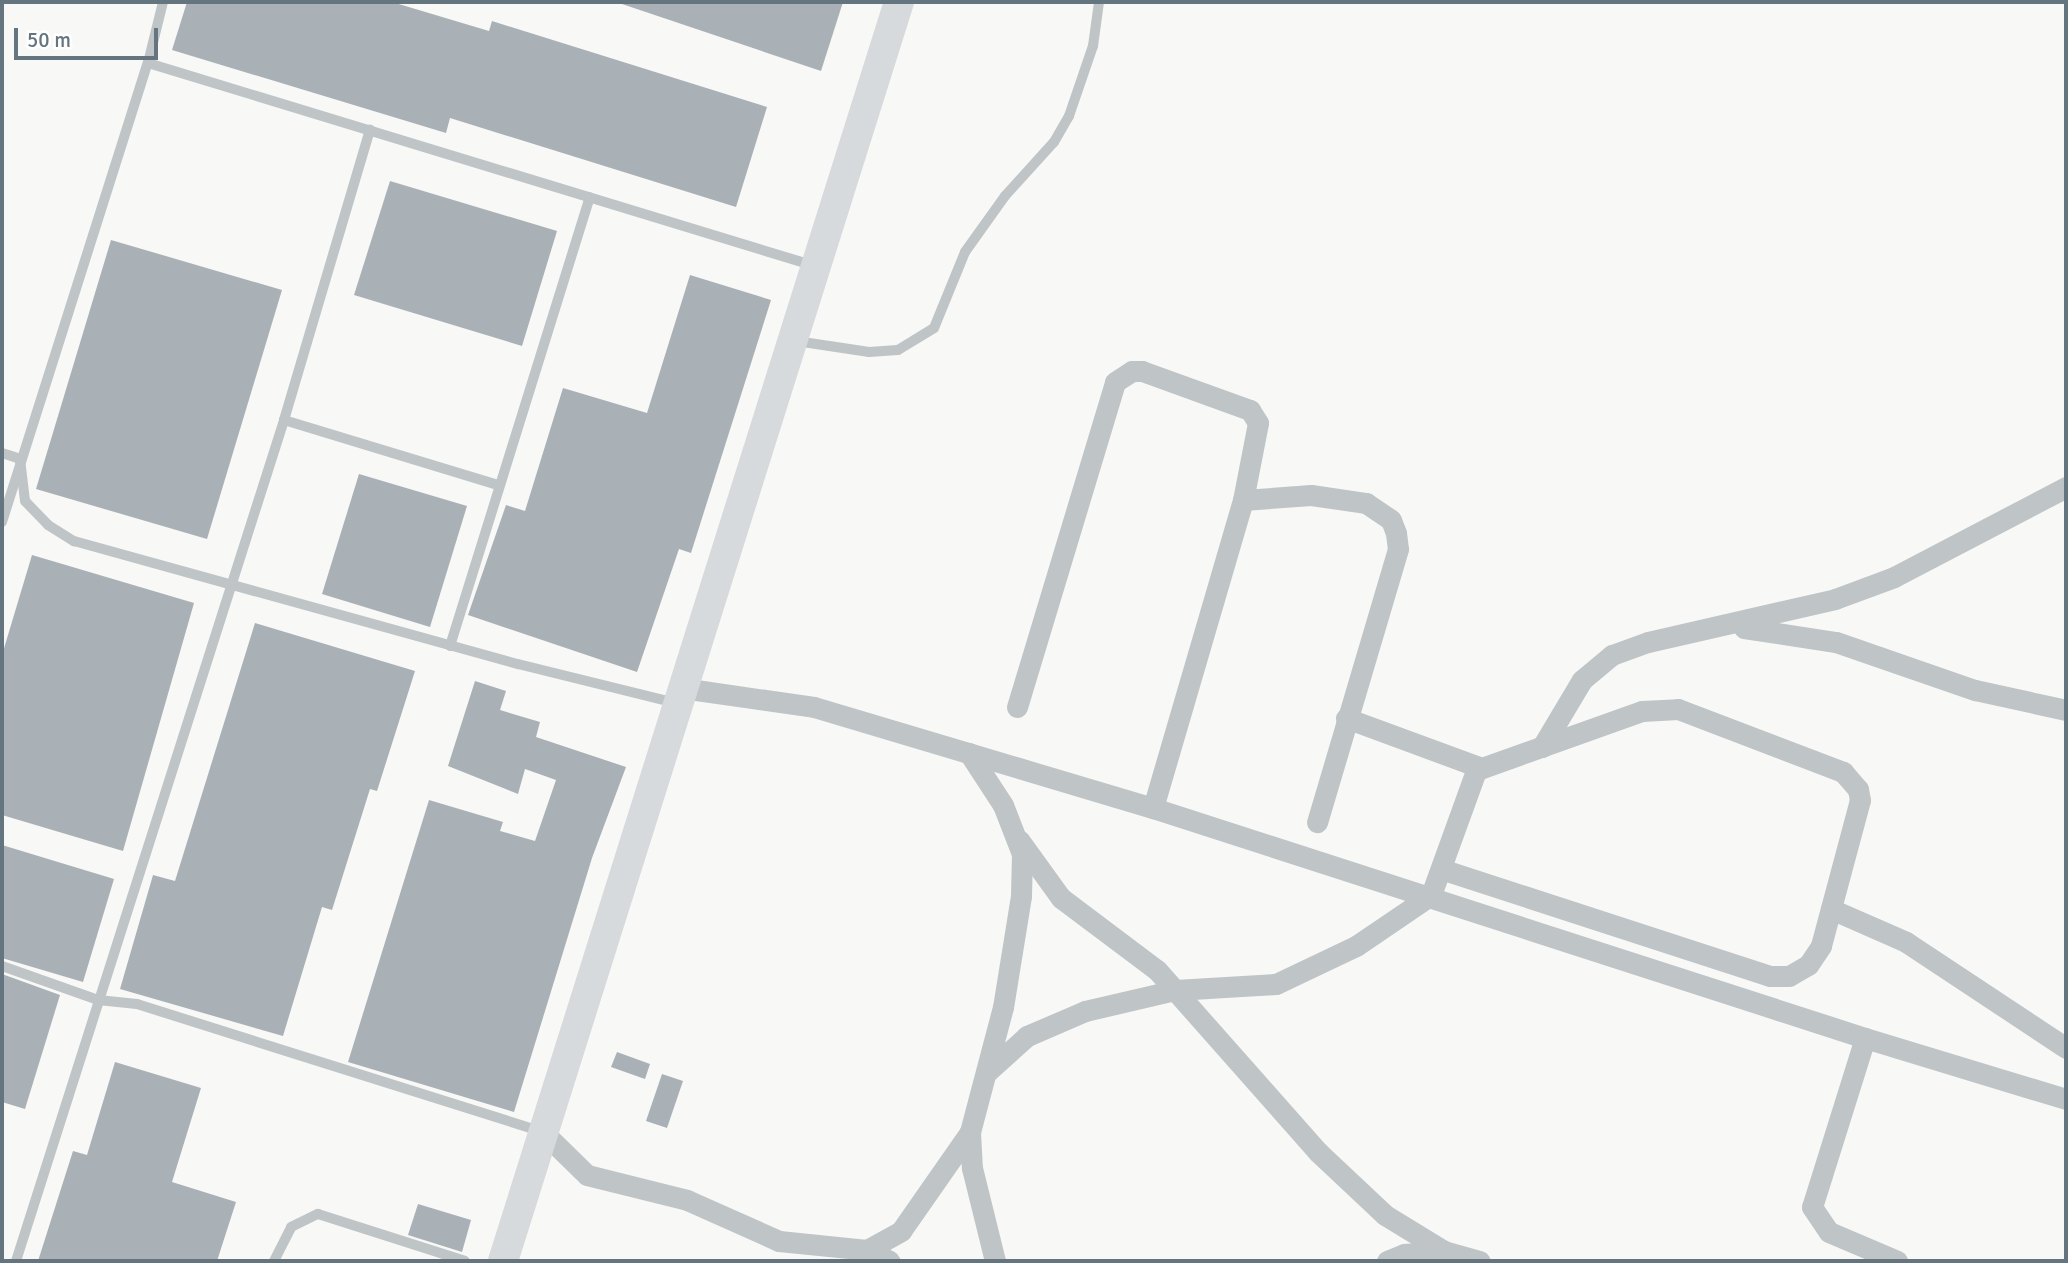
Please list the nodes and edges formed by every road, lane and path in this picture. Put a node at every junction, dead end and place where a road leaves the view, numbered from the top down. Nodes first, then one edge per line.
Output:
1 (163, 2) edge
2 (899, 2) edge
3 (1100, 2) edge
4 (148, 63) junction
5 (370, 129) junction
6 (590, 197) junction
7 (816, 266) junction
8 (792, 341) junction
9 (284, 420) junction
10 (2, 453) edge
11 (20, 459) junction
12 (498, 485) junction
13 (2066, 487) edge
14 (1243, 500) junction
15 (2, 522) edge
16 (228, 584) junction
17 (1724, 625) junction
18 (450, 646) junction
19 (679, 696) junction
20 (1017, 708) dead end
21 (2066, 710) edge
22 (1346, 718) junction
23 (1542, 747) junction
24 (969, 753) junction
25 (1477, 768) junction
26 (1153, 808) junction
27 (1317, 822) dead end
28 (1019, 840) junction
29 (1441, 869) junction
30 (1431, 895) junction
31 (1831, 909) junction
32 (2, 965) edge
33 (1175, 990) junction
34 (98, 1000) junction
35 (1865, 1038) junction
36 (2066, 1048) edge
37 (986, 1073) junction
38 (2066, 1099) edge
39 (970, 1132) junction
40 (544, 1133) junction
41 (867, 1250) junction
42 (1444, 1251) junction
43 (16, 1261) edge
44 (274, 1261) edge
45 (464, 1261) edge
46 (503, 1261) edge
47 (890, 1261) edge
48 (995, 1261) edge
49 (1387, 1261) edge
50 (1480, 1261) edge
51 (1897, 1261) edge

1 - 4 lane
2 - 7 main road
3 - 8 lane
4 - 5 lane
4 - 11 lane
5 - 6 lane
5 - 9 lane
6 - 7 lane
6 - 12 lane
7 - 8 main road
8 - 19 main road
9 - 12 lane
9 - 16 lane
10 - 11 lane
11 - 15 lane
11 - 16 lane
12 - 18 lane
13 - 17 street
14 - 20 street
14 - 22 street
14 - 26 street
16 - 18 lane
16 - 34 lane
17 - 21 street
17 - 23 street
18 - 19 lane
19 - 24 street
19 - 40 main road
22 - 25 street
22 - 27 street
23 - 25 street
23 - 31 street
24 - 26 street
24 - 28 street
25 - 29 street
26 - 30 street
28 - 33 street
28 - 37 street
29 - 30 street
29 - 31 street
30 - 33 street
30 - 35 street
31 - 36 street
32 - 34 lane
33 - 37 street
33 - 42 street
34 - 40 lane
34 - 43 lane
35 - 38 street
35 - 51 street
37 - 39 street
39 - 41 street
39 - 48 street
40 - 41 street
40 - 46 main road
41 - 47 street
42 - 49 street
42 - 50 street
44 - 45 lane

